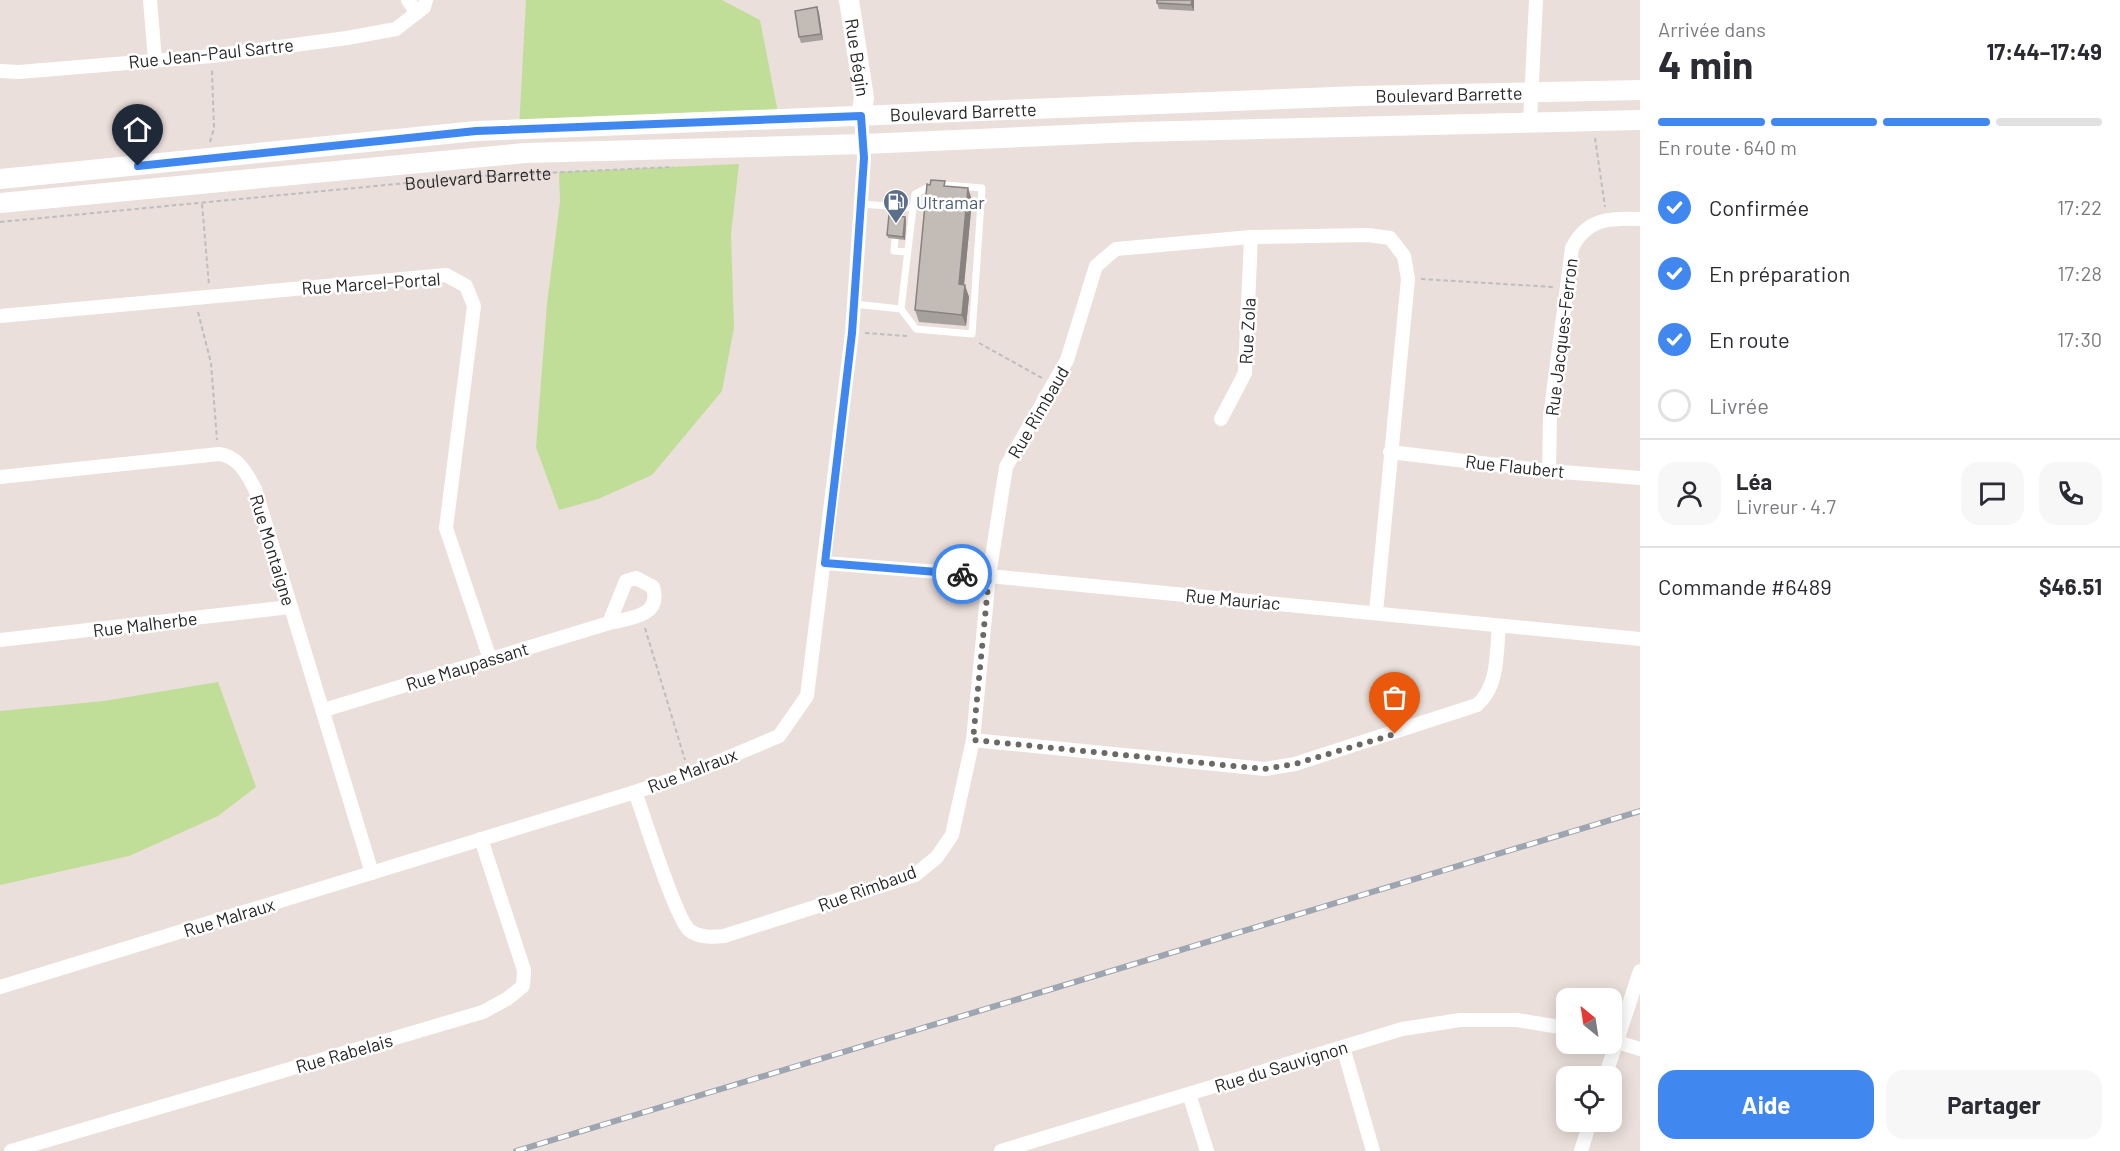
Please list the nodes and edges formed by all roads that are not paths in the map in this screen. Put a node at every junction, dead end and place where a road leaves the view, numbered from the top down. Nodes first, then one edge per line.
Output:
1 (150, 0) edge
2 (408, 0) edge
3 (426, 0) edge
4 (849, 0) edge
5 (1536, 0) edge
6 (417, 13) junction
7 (155, 60) junction
8 (0, 71) edge
9 (1640, 90) edge
10 (1533, 91) junction
11 (861, 116) junction
12 (1640, 120) edge
13 (1530, 122) junction
14 (864, 144) junction
15 (0, 179) edge
16 (0, 203) edge
17 (861, 204) junction
18 (898, 207) junction
19 (913, 208) junction
20 (1640, 219) edge
21 (1251, 237) junction
22 (908, 252) junction
23 (854, 304) junction
24 (901, 309) junction
25 (0, 316) edge
26 (1221, 419) dead end
27 (1390, 452) junction
28 (1549, 471) junction
29 (0, 477) edge
30 (1640, 478) edge
31 (825, 563) junction
32 (989, 576) junction
33 (290, 607) junction
34 (1376, 612) junction
35 (609, 623) junction
36 (1499, 626) junction
37 (1640, 639) edge
38 (0, 640) edge
39 (490, 659) junction
40 (324, 710) junction
41 (973, 740) junction
42 (635, 792) junction
43 (482, 839) junction
44 (372, 873) junction
45 (1640, 971) edge
46 (0, 987) edge
47 (1622, 1019) edge
48 (1556, 1026) edge
49 (1622, 1043) edge
50 (1343, 1047) junction
51 (1640, 1049) edge
52 (1189, 1094) junction
53 (1587, 1132) edge
54 (1043, 1145) edge
55 (11, 1151) edge
56 (1001, 1151) edge
57 (1207, 1151) edge
58 (1373, 1151) edge
59 (1581, 1151) edge

1 - 7 street
2 - 6 street
3 - 6 street, Rue Jean-Paul Sartre
4 - 11 main road, Rue Bégin
5 - 10 street
6 - 7 street, Rue Jean-Paul Sartre
7 - 8 street, Rue Jean-Paul Sartre
9 - 10 main road, Boulevard Barrette
10 - 11 main road, Boulevard Barrette
10 - 13 street
11 - 14 street, Rue Malraux
11 - 15 main road, Boulevard Barrette
12 - 13 main road, Boulevard Barrette
13 - 14 main road, Boulevard Barrette
14 - 16 main road, Boulevard Barrette
14 - 17 street, Rue Malraux
17 - 18 lane
17 - 23 street, Rue Malraux
18 - 19 lane
18 - 22 lane
19 - 22 lane
19 - 24 lane
20 - 28 street, Rue Jacques-Ferron
21 - 26 street, Rue Zola
21 - 27 street, Rue Rimbaud
21 - 32 street, Rue Rimbaud
22 - 24 lane
23 - 24 lane
23 - 31 street, Rue Malraux
25 - 39 street, Rue Marcel-Portal
27 - 28 street, Rue Flaubert
27 - 34 street, Rue Rimbaud
28 - 30 street, Rue Flaubert
29 - 33 street, Rue Montaigne
31 - 32 street, Rue Mauriac
31 - 42 street, Rue Malraux
32 - 34 street, Rue Mauriac
32 - 41 street, Rue Rimbaud
33 - 38 street, Rue Malherbe
33 - 40 street, Rue Montaigne
34 - 36 street, Rue Mauriac
35 - 35 street, Rue Maupassant
35 - 39 street, Rue Maupassant
36 - 37 street, Rue Mauriac
36 - 41 street
39 - 40 street, Rue Maupassant
40 - 44 street, Rue Montaigne
41 - 42 street, Rue Rimbaud
42 - 43 street, Rue Malraux
43 - 44 street, Rue Malraux
43 - 55 street, Rue Rabelais
44 - 46 street, Rue Malraux
45 - 47 street
48 - 50 street, Rue du Sauvignon
49 - 51 street
50 - 52 street, Rue du Sauvignon
50 - 58 street
52 - 54 street, Rue du Sauvignon
52 - 57 street
53 - 59 street
54 - 56 street, Rue du Sauvignon

